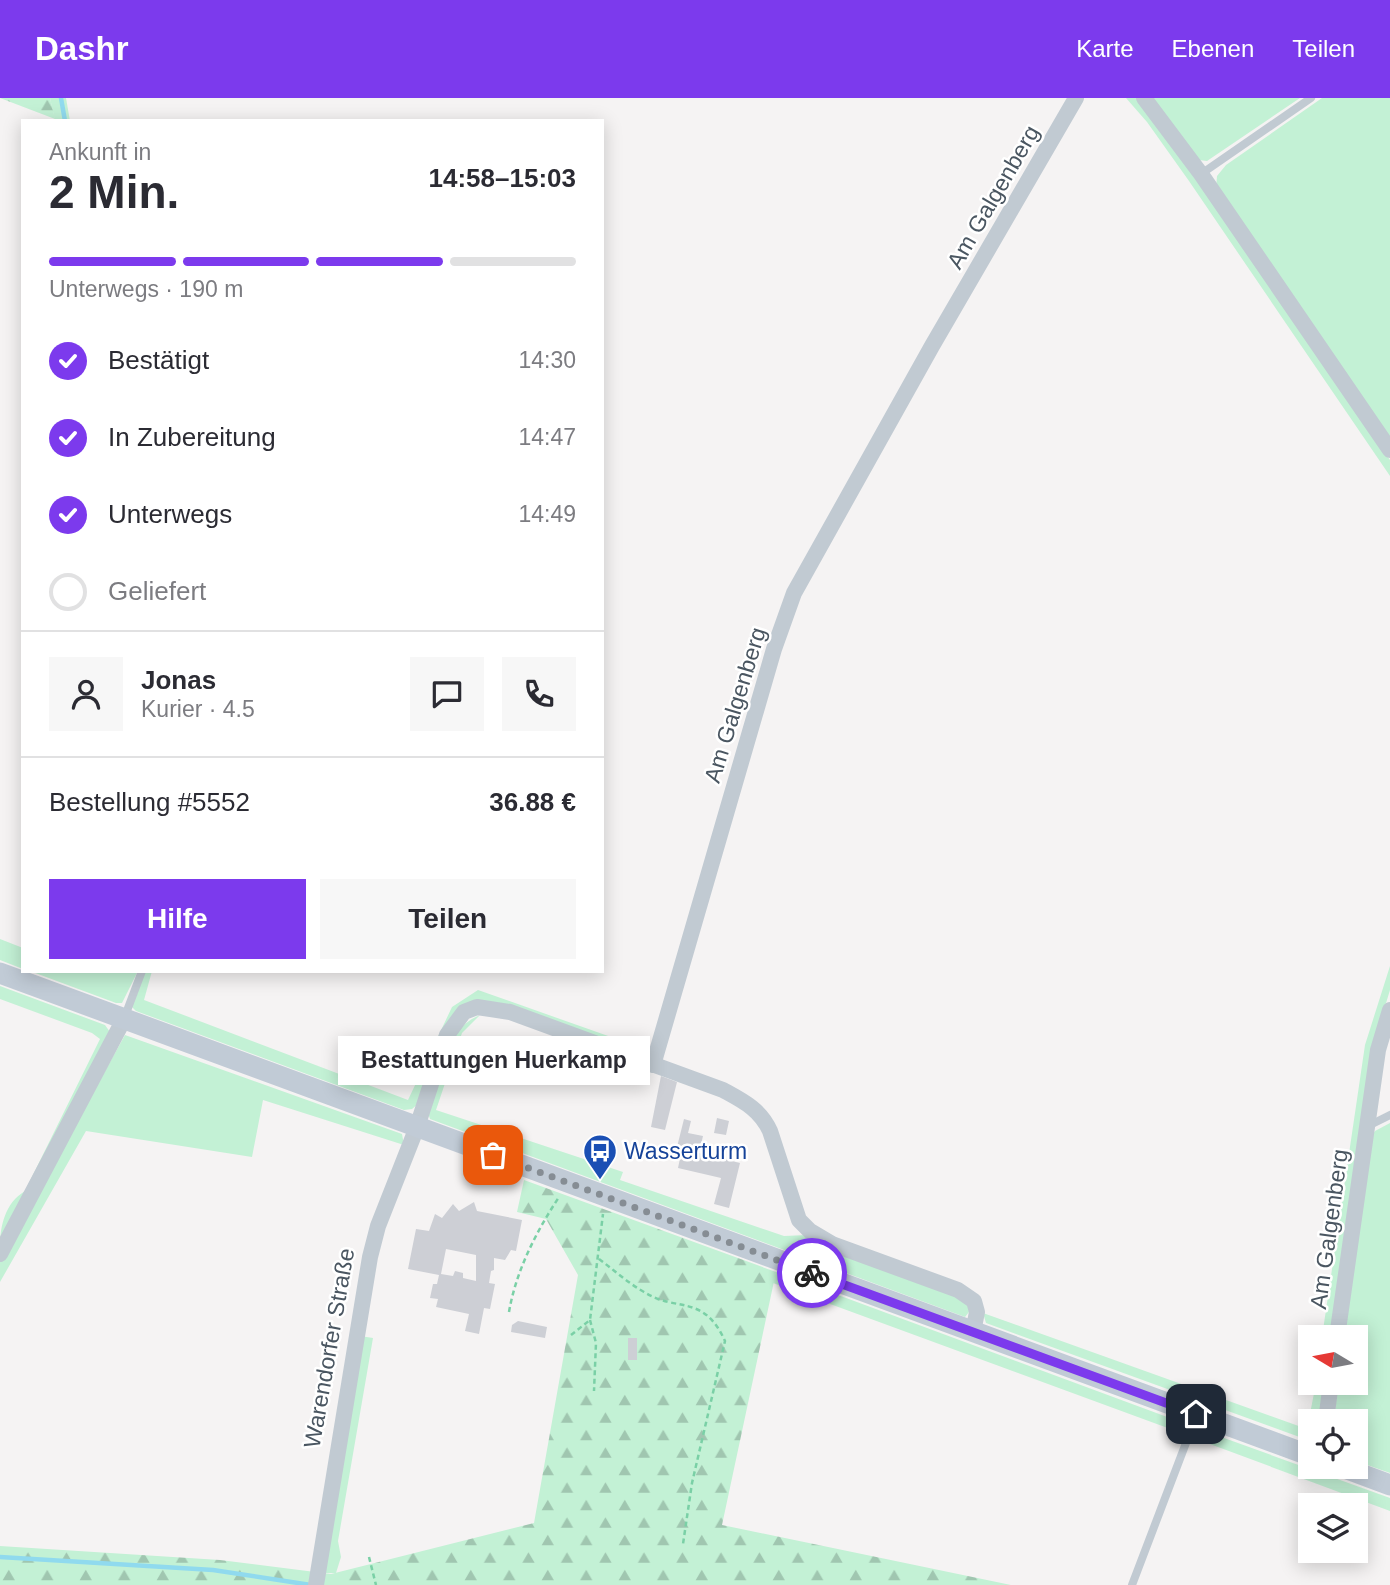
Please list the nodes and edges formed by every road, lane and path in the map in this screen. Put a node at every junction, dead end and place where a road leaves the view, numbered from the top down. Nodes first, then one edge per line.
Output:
1 (1076, 98) edge
2 (1144, 98) edge
3 (1311, 98) edge
4 (1201, 174) junction
5 (1390, 450) edge
6 (141, 973) edge
7 (0, 974) edge
8 (1390, 1010) edge
9 (124, 1019) junction
10 (653, 1065) junction
11 (1390, 1115) edge
12 (417, 1127) junction
13 (1366, 1127) junction
14 (568, 1183) junction
15 (605, 1196) junction
16 (0, 1254) edge
17 (599, 1259) junction
18 (509, 1312) dead end
19 (590, 1320) junction
20 (1339, 1325) edge
21 (973, 1332) junction
22 (571, 1335) dead end
23 (594, 1391) dead end
24 (1196, 1414) junction
25 (1298, 1451) edge
26 (1368, 1477) edge
27 (1390, 1485) edge
28 (683, 1544) dead end
29 (369, 1557) dead end
30 (316, 1585) edge
31 (376, 1585) edge
32 (1132, 1585) edge

1 - 10 street, Am Galgenberg
2 - 4 street
3 - 4 lane
4 - 5 street
6 - 9 lane
7 - 9 main road
8 - 13 street, Am Galgenberg
9 - 12 main road
9 - 16 street
10 - 12 street
10 - 21 street
11 - 13 lane, Am Galgenberg
12 - 14 main road
12 - 30 street, Warendorfer Straße
13 - 20 street, Am Galgenberg
14 - 15 main road
14 - 18 path
15 - 17 path
15 - 21 main road
17 - 19 path
17 - 28 path
19 - 22 path
19 - 23 path
21 - 24 main road
24 - 25 main road
24 - 32 lane
26 - 27 main road
29 - 31 path

